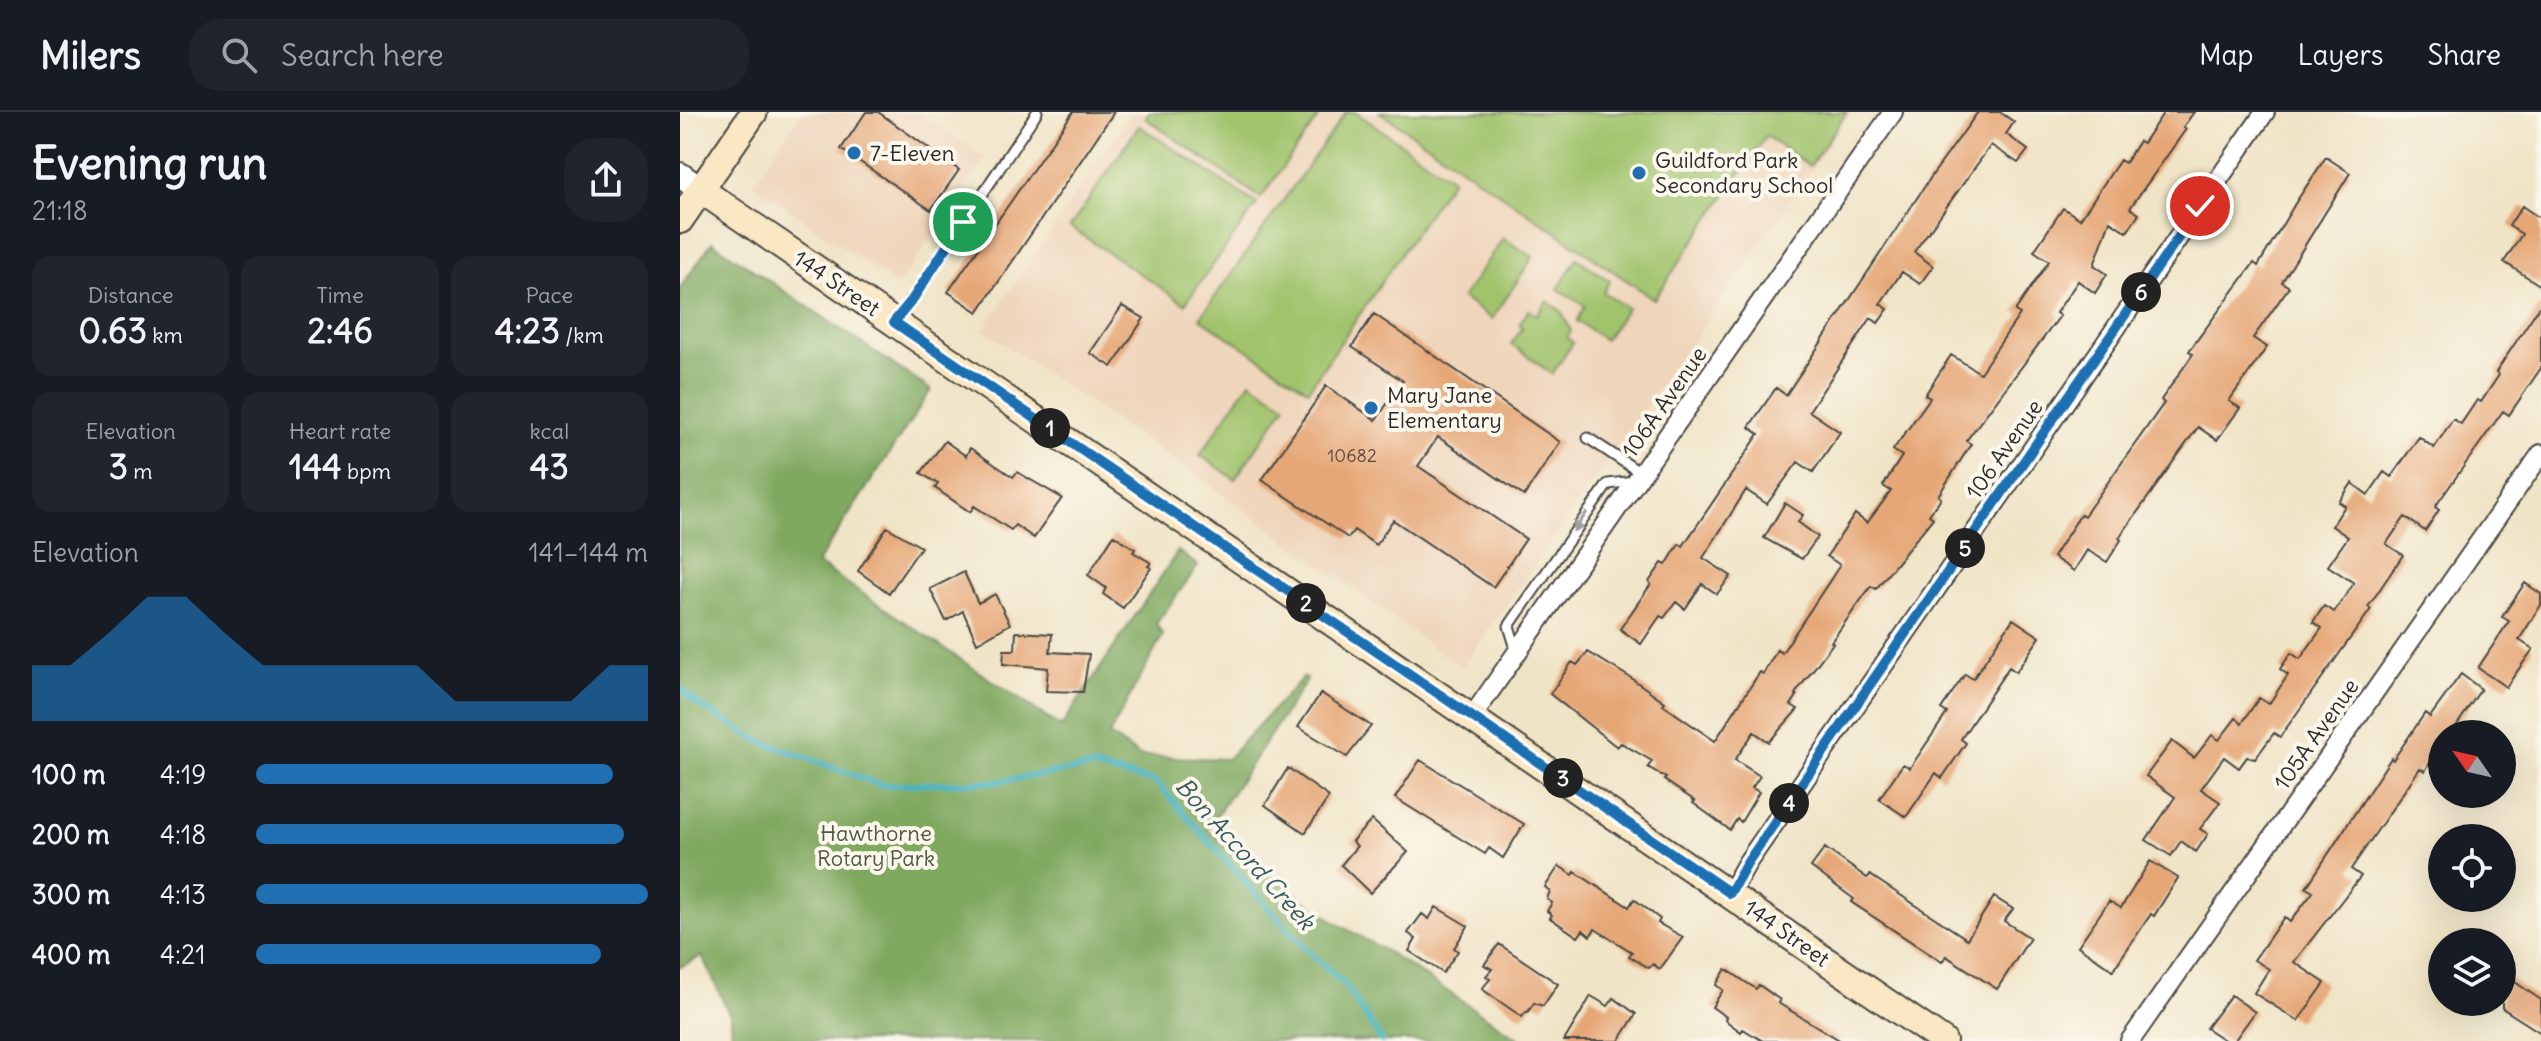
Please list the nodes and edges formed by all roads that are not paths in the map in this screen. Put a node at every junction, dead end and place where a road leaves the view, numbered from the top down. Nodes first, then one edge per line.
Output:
1 (754, 112) edge
2 (1037, 112) edge
3 (1893, 112) edge
4 (2265, 112) edge
5 (690, 183) edge
6 (680, 220) edge
7 (894, 322) junction
8 (1588, 438) dead end
9 (2541, 454) edge
10 (1641, 478) junction
11 (1472, 717) junction
12 (1730, 893) junction
13 (1943, 1041) edge
14 (2130, 1041) edge

1 - 5 main road
2 - 7 lane
3 - 10 street, 106A Avenue
4 - 12 street, 106 Avenue
5 - 6 main road
5 - 7 main road, 144 Street
7 - 11 main road, 144 Street
8 - 10 lane
9 - 14 street, 105A Avenue
10 - 11 street, 106A Avenue
11 - 12 main road, 144 Street
12 - 13 main road, 144 Street

